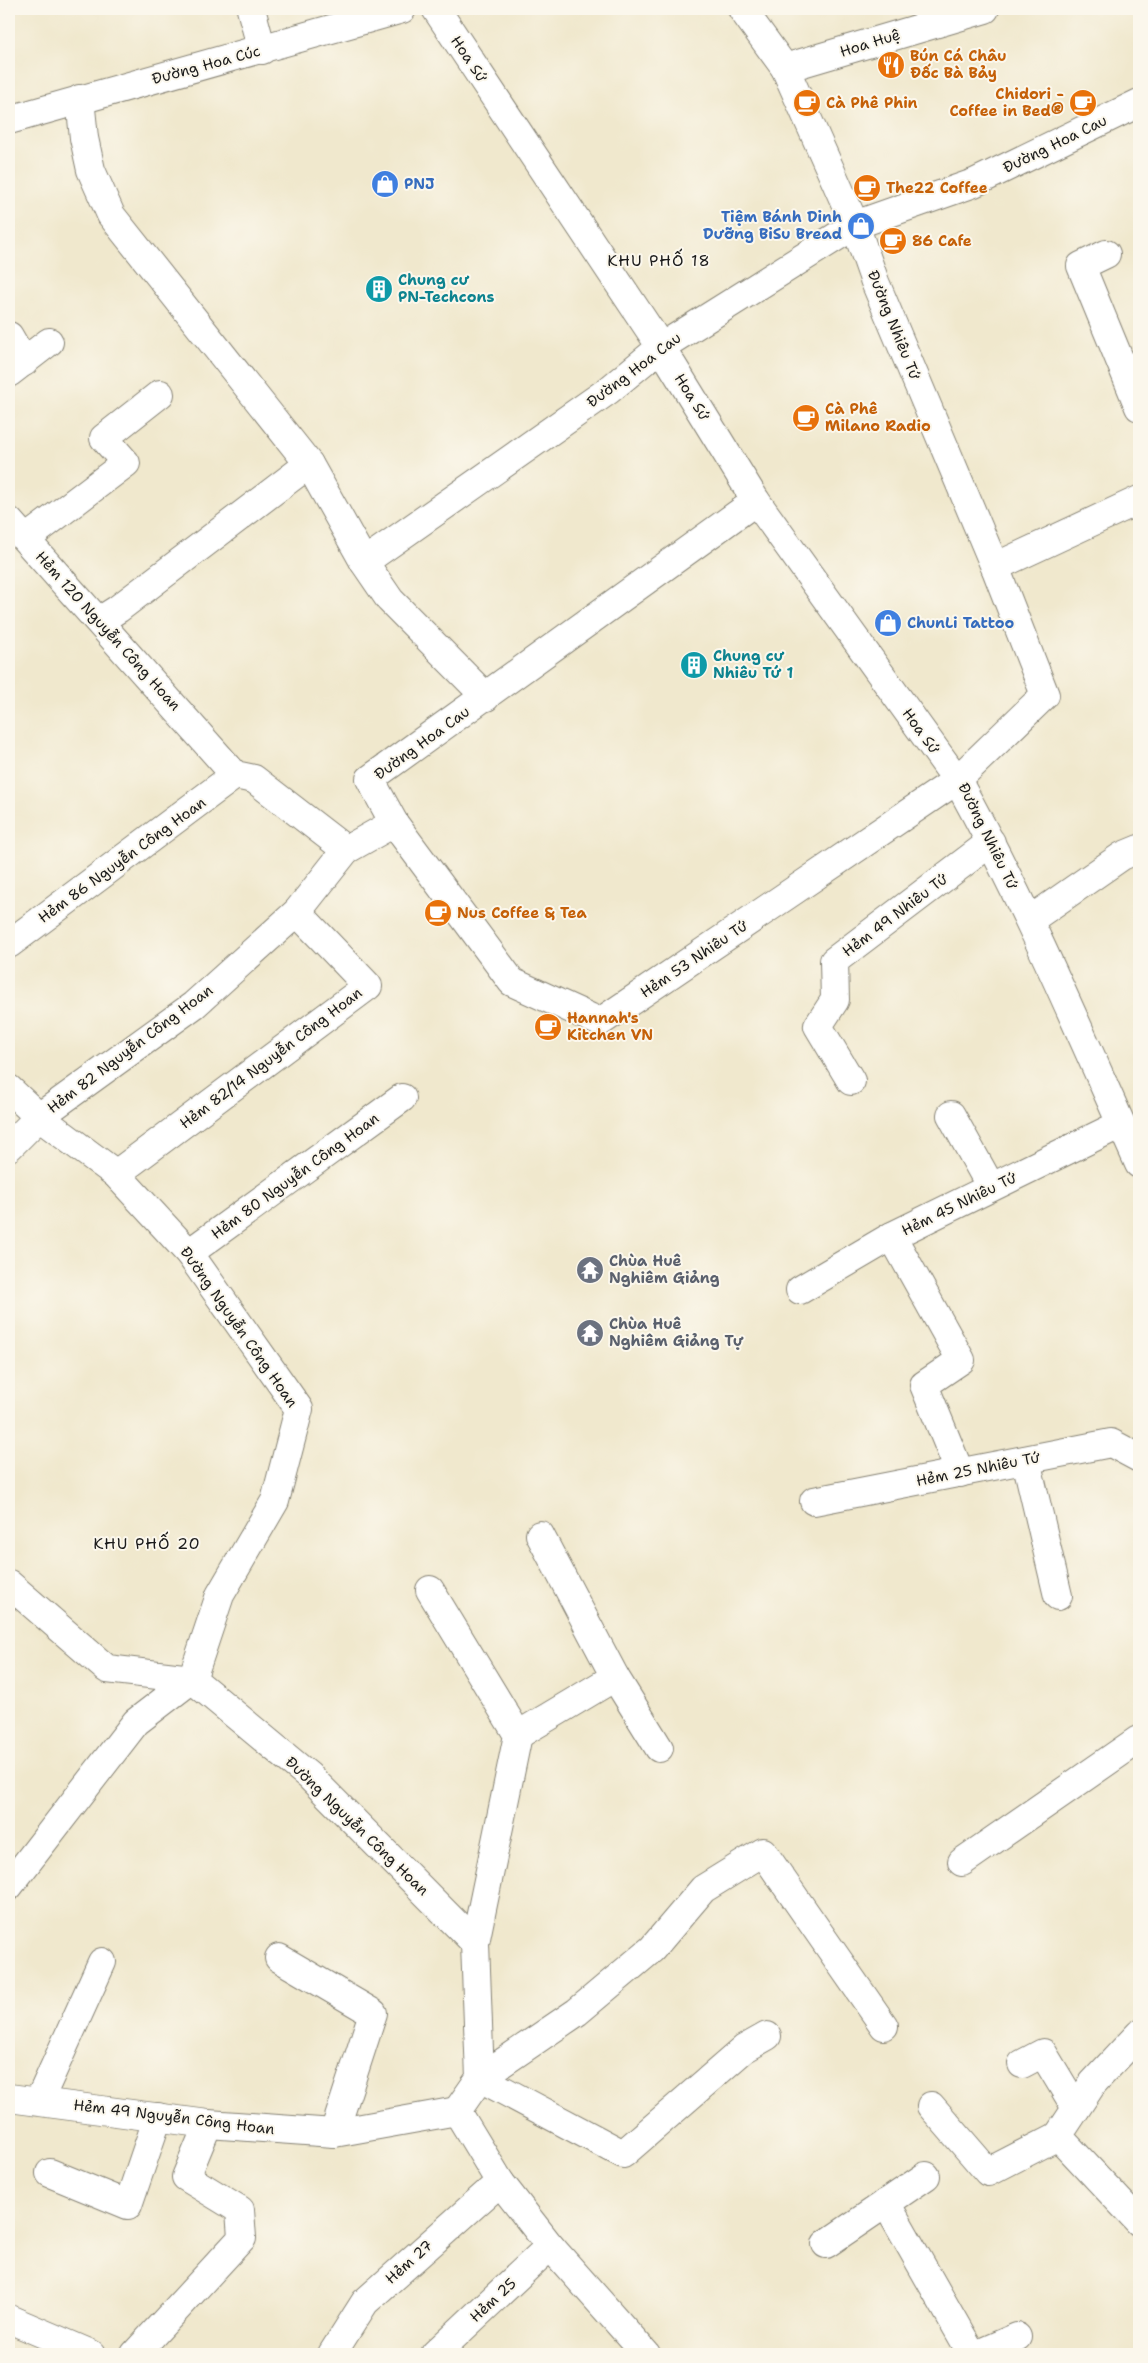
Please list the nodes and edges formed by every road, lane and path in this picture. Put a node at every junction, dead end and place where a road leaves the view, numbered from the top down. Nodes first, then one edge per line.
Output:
1 (251, 9) edge
2 (402, 9) edge
3 (436, 9) edge
4 (742, 9) edge
5 (984, 9) edge
6 (262, 50) junction
7 (785, 68) junction
8 (80, 99) junction
9 (1139, 103) edge
10 (9, 120) edge
11 (854, 225) junction
12 (1106, 254) dead end
13 (9, 336) edge
14 (49, 342) dead end
15 (661, 346) junction
16 (16, 368) edge
17 (160, 394) dead end
18 (1139, 407) edge
19 (309, 464) junction
20 (1139, 500) edge
21 (756, 501) junction
22 (17, 530) edge
23 (364, 562) junction
24 (995, 567) junction
25 (99, 620) junction
26 (486, 697) junction
27 (235, 775) junction
28 (957, 780) junction
29 (394, 823) junction
30 (991, 842) junction
31 (1139, 849) edge
32 (346, 850) junction
33 (296, 912) junction
34 (1030, 920) junction
35 (9, 944) edge
36 (851, 1081) dead end
37 (9, 1089) edge
38 (402, 1098) dead end
39 (951, 1114) dead end
40 (39, 1117) junction
41 (1121, 1124) junction
42 (9, 1147) edge
43 (1139, 1164) edge
44 (116, 1174) junction
45 (991, 1188) junction
46 (892, 1236) junction
47 (189, 1253) junction
48 (800, 1290) dead end
49 (1139, 1458) edge
50 (1026, 1460) junction
51 (960, 1473) junction
52 (814, 1501) dead end
53 (540, 1535) dead end
54 (9, 1584) edge
55 (430, 1590) dead end
56 (1058, 1596) dead end
57 (615, 1677) junction
58 (192, 1679) junction
59 (518, 1735) junction
60 (1138, 1741) edge
61 (659, 1748) dead end
62 (962, 1862) dead end
63 (9, 1886) edge
64 (475, 1943) junction
65 (278, 1958) dead end
66 (102, 1962) dead end
67 (884, 2026) dead end
68 (1139, 2034) edge
69 (767, 2036) dead end
70 (1022, 2064) dead end
71 (480, 2078) junction
72 (9, 2098) edge
73 (39, 2101) junction
74 (931, 2106) dead end
75 (1076, 2108) junction
76 (457, 2111) junction
77 (158, 2117) junction
78 (208, 2124) junction
79 (334, 2133) junction
80 (1058, 2136) junction
81 (50, 2173) dead end
82 (926, 2176) dead end
83 (500, 2182) junction
84 (886, 2203) junction
85 (1139, 2222) edge
86 (826, 2244) dead end
87 (550, 2246) junction
88 (9, 2319) edge
89 (1017, 2337) dead end
90 (641, 2353) edge
91 (91, 2354) edge
92 (135, 2354) edge
93 (332, 2354) edge
94 (435, 2354) edge
95 (972, 2354) edge
96 (978, 2354) edge

1 - 6 street
2 - 6 street, Đường Hoa Cúc
3 - 15 street, Hoa Sứ
4 - 7 street
5 - 7 street, Hoa Huệ
6 - 8 street, Đường Hoa Cúc
7 - 11 street
8 - 10 street, Đường Hoa Cúc
8 - 19 street
9 - 11 street, Đường Hoa Cau
11 - 15 street, Đường Hoa Cau
11 - 24 street, Đường Nhiêu Tứ
12 - 18 street
13 - 16 street
14 - 16 street
15 - 21 street, Hoa Sứ
15 - 23 street, Đường Hoa Cau
17 - 22 street
19 - 23 street
19 - 25 street
20 - 24 street
21 - 26 street, Đường Hoa Cau
21 - 28 street, Hoa Sứ
22 - 25 street, Hẻm 120 Nguyễn Công Hoan
23 - 26 street, Đường Hoa Cau
24 - 28 street, Đường Nhiêu Tứ
25 - 27 street, Hẻm 120 Nguyễn Công Hoan
26 - 29 street, Đường Hoa Cau
27 - 32 street
27 - 35 street, Hẻm 86 Nguyễn Công Hoan
28 - 29 street, Hẻm 53 Nhiêu Tứ
28 - 30 street, Đường Nhiêu Tứ
29 - 32 street
30 - 34 street, Đường Nhiêu Tứ
30 - 36 street, Hẻm 49 Nhiêu Tứ
31 - 34 street
32 - 33 street, Hẻm 82 Nguyễn Công Hoan
33 - 40 street, Hẻm 82 Nguyễn Công Hoan
33 - 44 street, Hẻm 82/14 Nguyễn Công Hoan
34 - 41 street, Đường Nhiêu Tứ
37 - 40 street, Đường Nguyễn Công Hoan
38 - 47 street, Hẻm 80 Nguyễn Công Hoan
39 - 45 street
40 - 42 street, Hẻm 82 Nguyễn Công Hoan
40 - 44 street, Đường Nguyễn Công Hoan
41 - 43 street, Đường Nhiêu Tứ
41 - 45 street, Hẻm 45 Nhiêu Tứ
44 - 47 street, Đường Nguyễn Công Hoan
45 - 46 street, Hẻm 45 Nhiêu Tứ
46 - 48 street, Hẻm 45 Nhiêu Tứ
46 - 51 street
47 - 58 street, Đường Nguyễn Công Hoan
49 - 50 street, Hẻm 25 Nhiêu Tứ
50 - 51 street, Hẻm 25 Nhiêu Tứ
50 - 56 street
51 - 52 street, Hẻm 25 Nhiêu Tứ
53 - 57 street
54 - 58 street
55 - 59 street
57 - 59 street
57 - 61 street
58 - 63 street
58 - 64 street, Đường Nguyễn Công Hoan
59 - 64 street
60 - 62 street
64 - 71 street
65 - 79 street
66 - 73 street
67 - 71 street
68 - 75 street
69 - 71 street
70 - 75 street
71 - 76 street
72 - 73 street, Hẻm 49 Nguyễn Công Hoan
73 - 77 street, Hẻm 49 Nguyễn Công Hoan
74 - 80 street
75 - 80 street
76 - 79 street, Hẻm 49 Nguyễn Công Hoan
76 - 83 street
77 - 78 street, Hẻm 49 Nguyễn Công Hoan
77 - 81 street
78 - 79 street, Hẻm 49 Nguyễn Công Hoan
78 - 92 street
80 - 85 street
82 - 84 street
83 - 87 street
83 - 93 street, Hẻm 27
84 - 86 street
84 - 95 street
87 - 90 street
87 - 94 street, Hẻm 25
88 - 91 street
89 - 96 street

